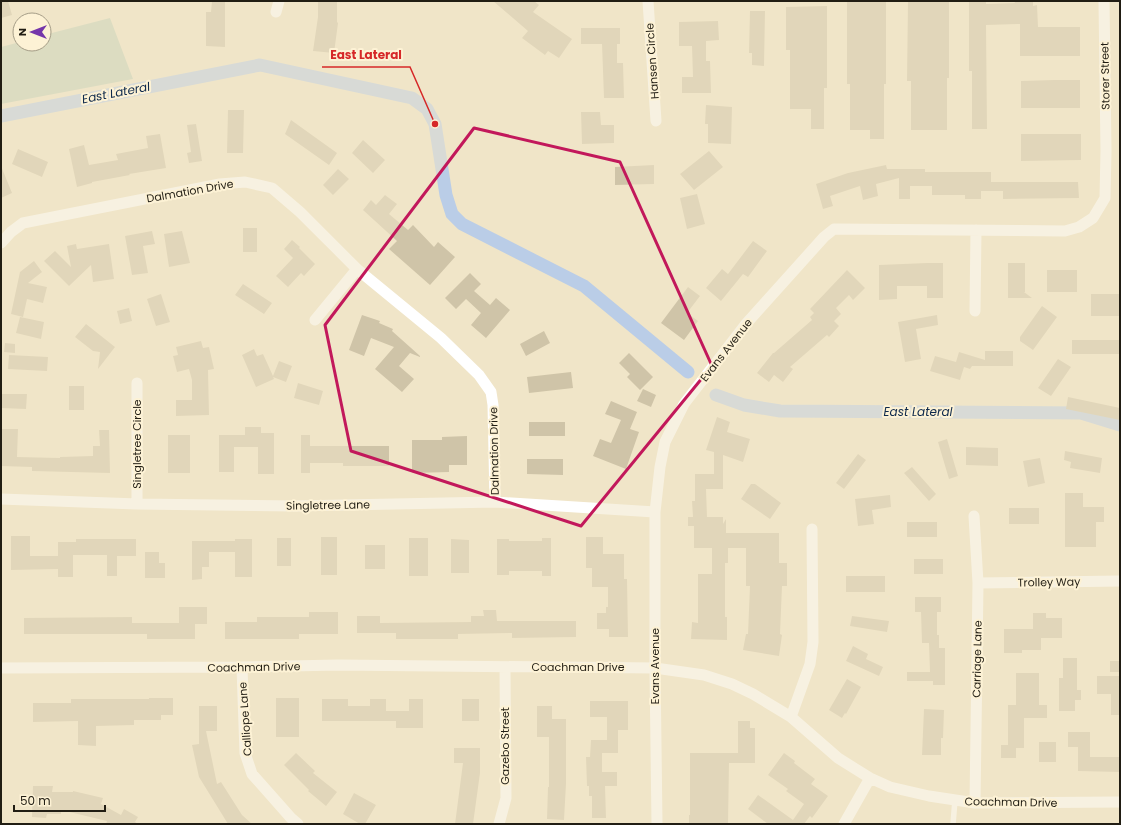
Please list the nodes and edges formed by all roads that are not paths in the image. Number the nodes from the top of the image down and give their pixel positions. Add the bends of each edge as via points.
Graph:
1 (648, 1) edge
2 (1104, 1) edge
3 (656, 121) dead end
4 (1106, 151) joint
5 (976, 230) junction
6 (1, 243) edge
7 (357, 269) junction
8 (975, 311) dead end
9 (315, 320) dead end
10 (137, 383) dead end
11 (1, 499) edge
12 (495, 502) junction
13 (137, 504) junction
14 (655, 512) junction
15 (974, 516) dead end
16 (812, 529) dead end
17 (1120, 581) edge
18 (978, 583) junction
19 (505, 667) junction
20 (1, 668) edge
21 (242, 668) junction
22 (655, 668) junction
23 (792, 717) junction
24 (870, 778) junction
25 (955, 800) junction
26 (1120, 802) edge
27 (975, 804) junction
28 (298, 824) edge
29 (499, 824) edge
30 (657, 824) edge
31 (844, 824) edge
32 (953, 824) edge

1 - 3 street, Hansen Circle
2 - 4 street, Storer Street
4 - 5 street, Evans Avenue via 1104,198 1093,218 1079,227 1065,231
5 - 8 street
5 - 14 street, Evans Avenue via 834,229 824,237 745,325 684,404 665,442
6 - 7 street, Dalmation Drive via 23,223 220,184 246,182 272,188
7 - 9 street
7 - 12 street, Dalmation Drive via 441,338 479,375 491,392
10 - 13 street, Singletree Circle
11 - 13 street, Singletree Lane
12 - 13 street, Singletree Lane via 294,506
12 - 14 street, Singletree Lane
14 - 22 street, Evans Avenue
15 - 18 street, Carriage Lane
16 - 23 street via 813,642 810,664
17 - 18 street, Trolley Way
18 - 27 street, Carriage Lane
19 - 21 street, Coachman Drive via 338,665
19 - 22 street, Coachman Drive
19 - 29 street, Gazebo Street via 506,798
20 - 21 street, Coachman Drive
21 - 28 street, Calliope Lane via 245,753 252,774
22 - 23 street, Coachman Drive via 704,675 732,684
22 - 30 street, Evans Avenue
23 - 24 street, Coachman Drive via 838,758
24 - 25 street, Coachman Drive via 890,787
24 - 31 street
25 - 27 street, Coachman Drive
25 - 32 lane
26 - 27 street, Coachman Drive

